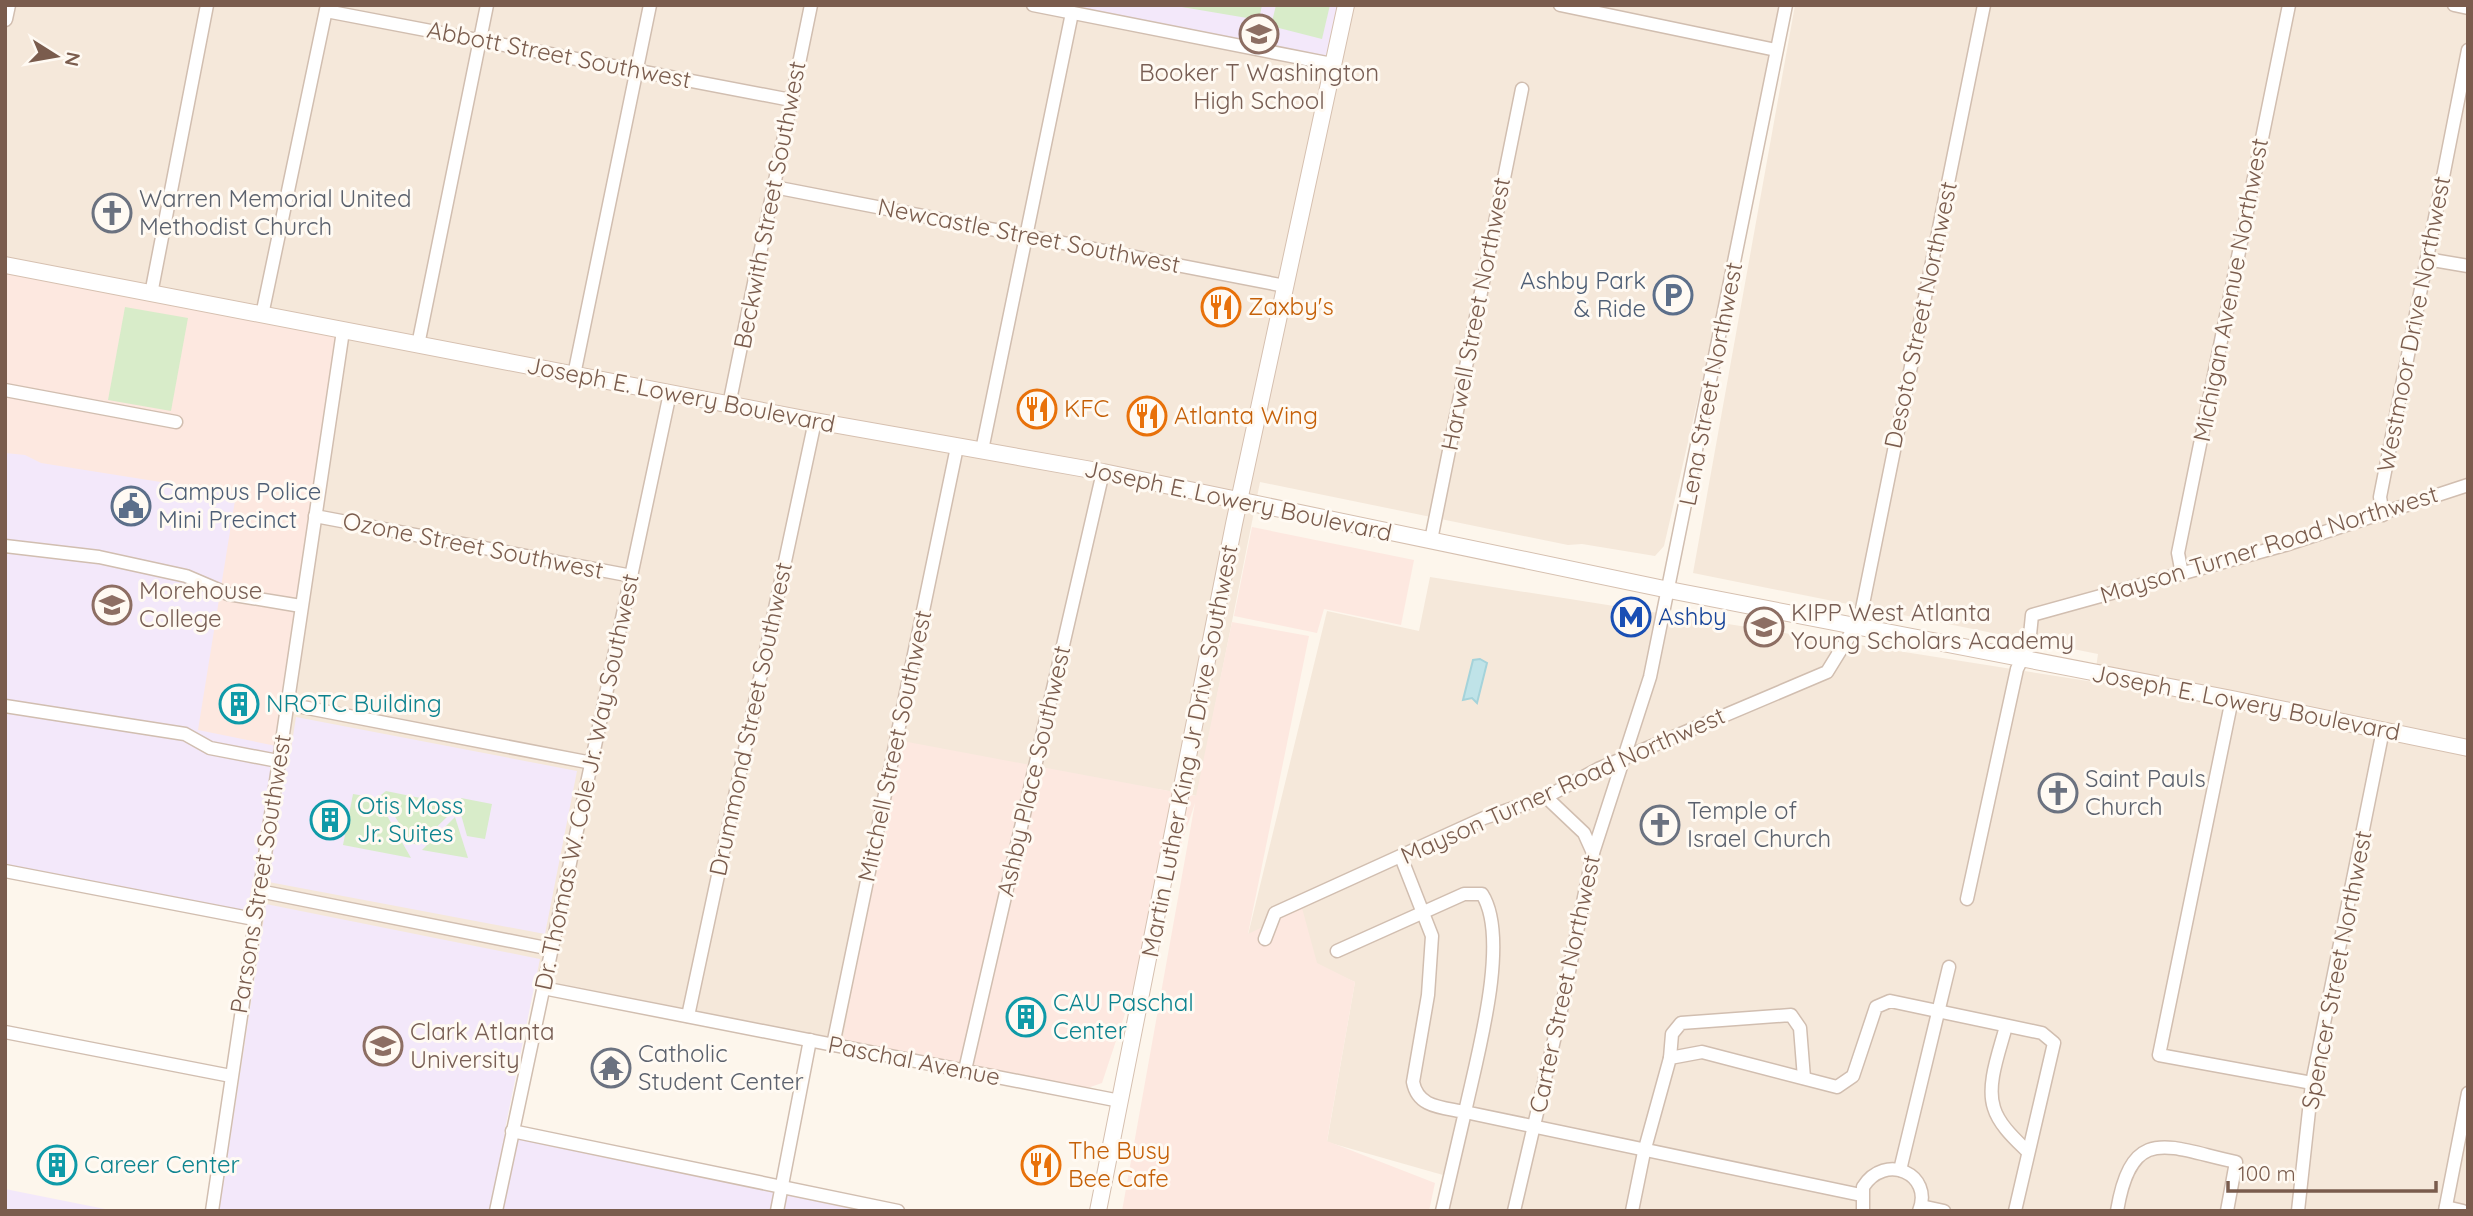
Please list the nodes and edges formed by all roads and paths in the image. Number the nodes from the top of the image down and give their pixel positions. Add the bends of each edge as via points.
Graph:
1 (8, 5) edge
2 (207, 5) edge
3 (488, 5) edge
4 (650, 5) edge
5 (811, 5) edge
6 (1033, 5) edge
7 (1346, 5) edge
8 (1560, 5) edge
9 (1786, 5) edge
10 (1984, 5) edge
11 (2289, 5) edge
12 (2454, 5) edge
13 (327, 8) edge
14 (2468, 8) edge
15 (1072, 13) junction
16 (5, 19) edge
17 (480, 40) junction
18 (1776, 50) junction
19 (2468, 50) edge
20 (1332, 64) junction
21 (637, 70) junction
22 (1522, 89) dead end
23 (791, 100) junction
24 (774, 187) junction
25 (1026, 236) junction
26 (2427, 259) junction
27 (5, 265) edge
28 (2468, 266) edge
29 (1285, 286) junction
30 (152, 294) junction
31 (262, 315) junction
32 (343, 331) junction
33 (418, 345) junction
34 (574, 375) junction
35 (5, 390) edge
36 (670, 393) junction
37 (729, 405) junction
38 (815, 421) junction
39 (176, 422) dead end
40 (957, 447) junction
41 (982, 450) junction
42 (1103, 472) junction
43 (2468, 485) edge
44 (1238, 503) junction
45 (2383, 515) junction
46 (315, 516) junction
47 (1431, 540) junction
48 (5, 546) edge
49 (2182, 574) junction
50 (632, 576) junction
51 (1670, 590) junction
52 (301, 606) junction
53 (1856, 625) junction
54 (2024, 658) junction
55 (2232, 699) junction
56 (287, 704) junction
57 (5, 706) edge
58 (2383, 730) junction
59 (2468, 748) edge
60 (1622, 759) junction
61 (278, 761) junction
62 (592, 763) junction
63 (1546, 797) junction
64 (1593, 853) junction
65 (1401, 856) junction
66 (5, 871) edge
67 (258, 891) junction
68 (1967, 899) dead end
69 (1423, 911) junction
70 (254, 919) junction
71 (1265, 939) dead end
72 (551, 949) junction
73 (1337, 951) dead end
74 (1949, 967) dead end
75 (543, 988) junction
76 (1938, 1013) junction
77 (688, 1016) junction
78 (2006, 1026) junction
79 (5, 1032) edge
80 (810, 1040) junction
81 (833, 1045) junction
82 (1670, 1058) junction
83 (965, 1070) junction
84 (231, 1076) junction
85 (1804, 1078) junction
86 (2312, 1083) junction
87 (2468, 1093) edge
88 (1120, 1101) junction
89 (1465, 1112) junction
90 (1533, 1127) junction
91 (512, 1131) junction
92 (1638, 1151) junction
93 (2028, 1152) junction
94 (1900, 1170) junction
95 (781, 1187) junction
96 (1861, 1195) junction
97 (1920, 1209) edge
98 (2446, 1209) edge
99 (212, 1211) edge
100 (496, 1211) edge
101 (777, 1211) edge
102 (898, 1211) edge
103 (1098, 1211) edge
104 (1442, 1211) edge
105 (1514, 1211) edge
106 (1632, 1211) edge
107 (1863, 1211) edge
108 (1944, 1211) edge
109 (2015, 1211) edge
110 (2117, 1211) edge
111 (2227, 1211) edge
112 (2298, 1211) edge
113 (2463, 1211) edge

1 - 16 street
2 - 30 street
3 - 17 street
4 - 21 street
5 - 23 street, Beckwith Street Southwest
6 - 15 street
7 - 20 main road, Martin Luther King Jr Drive Southwest
8 - 18 street
9 - 18 street, Lena Street Northwest
10 - 53 street, Desoto Street Northwest
11 - 49 street, Michigan Avenue Northwest via 2178,552
12 - 14 street
13 - 17 street, Abbott Street Southwest
13 - 31 street
15 - 20 street
15 - 25 street
17 - 21 street, Abbott Street Southwest
17 - 33 street
18 - 51 street, Lena Street Northwest
19 - 26 street, Westmoor Drive Northwest
20 - 29 main road, Martin Luther King Jr Drive Southwest
21 - 23 street, Abbott Street Southwest
21 - 34 street
22 - 47 street, Harwell Street Northwest
23 - 24 street, Beckwith Street Southwest
24 - 25 street, Newcastle Street Southwest
24 - 37 street, Beckwith Street Southwest
25 - 29 street, Newcastle Street Southwest
25 - 41 street
26 - 28 street
26 - 45 street, Westmoor Drive Northwest via 2380,497
27 - 30 main road, Joseph E. Lowery Boulevard
29 - 44 main road, Martin Luther King Jr Drive Southwest
30 - 31 main road, Joseph E. Lowery Boulevard
31 - 32 main road, Joseph E. Lowery Boulevard
32 - 33 main road, Joseph E. Lowery Boulevard
32 - 46 street, Parsons Street Southwest
33 - 34 main road, Joseph E. Lowery Boulevard
34 - 36 main road, Joseph E. Lowery Boulevard
35 - 39 street
36 - 37 main road, Joseph E. Lowery Boulevard
36 - 50 street, Dr. Thomas W. Cole Jr. Way Southwest
37 - 38 main road, Joseph E. Lowery Boulevard
38 - 40 main road, Joseph E. Lowery Boulevard
38 - 77 street, Drummond Street Southwest
40 - 41 main road, Joseph E. Lowery Boulevard
40 - 81 street, Mitchell Street Southwest
41 - 42 main road, Joseph E. Lowery Boulevard
42 - 44 main road, Joseph E. Lowery Boulevard
42 - 83 street, Ashby Place Southwest
43 - 45 street, Mayson Turner Road Northwest
44 - 47 main road, Joseph E. Lowery Boulevard
44 - 88 main road, Martin Luther King Jr Drive Southwest
45 - 49 street, Mayson Turner Road Northwest
46 - 50 street, Ozone Street Southwest
46 - 52 street, Parsons Street Southwest
47 - 51 main road, Joseph E. Lowery Boulevard
48 - 52 street via 99,557 186,576 228,594
49 - 54 street, Mayson Turner Road Northwest via 2032,615
50 - 62 street, Dr. Thomas W. Cole Jr. Way Southwest
51 - 53 main road, Joseph E. Lowery Boulevard
51 - 60 street, Lena Street Northwest via 1650,677
52 - 56 street, Parsons Street Southwest
53 - 54 main road, Joseph E. Lowery Boulevard
53 - 60 street, Mayson Turner Road Northwest via 1826,672
54 - 55 main road, Joseph E. Lowery Boulevard
54 - 68 street via 2017,668
55 - 58 main road, Joseph E. Lowery Boulevard
55 - 86 street via 2159,1055
56 - 61 street, Parsons Street Southwest
56 - 62 street
57 - 61 street via 186,734 210,748
58 - 59 main road, Joseph E. Lowery Boulevard
58 - 86 street, Spencer Street Northwest
60 - 63 street, Mayson Turner Road Northwest
60 - 64 street, Carter Street Northwest
61 - 67 street, Parsons Street Southwest
62 - 72 street, Dr. Thomas W. Cole Jr. Way Southwest
63 - 64 street via 1584,833
63 - 65 street, Mayson Turner Road Northwest via 1484,818
64 - 90 street, Carter Street Northwest
65 - 69 street
65 - 71 street, Mayson Turner Road Northwest via 1275,913
66 - 70 street
67 - 70 street, Parsons Street Southwest
67 - 72 street
69 - 73 street
69 - 89 street via 1432,936 1415,1094 1426,1104
69 - 89 street via 1464,894 1482,894 1490,906 1495,934 1485,1018
70 - 84 street, Parsons Street Southwest
72 - 75 street, Dr. Thomas W. Cole Jr. Way Southwest
74 - 76 street
75 - 77 street, Paschal Avenue
75 - 91 street, Dr. Thomas W. Cole Jr. Way Southwest
76 - 78 street
76 - 85 street via 1890,1002 1876,1007 1853,1076 1837,1087
76 - 94 street
77 - 80 street, Paschal Avenue
78 - 93 street via 1992,1089 1993,1108
78 - 93 street via 2042,1033 2054,1042
79 - 84 street
80 - 81 street, Paschal Avenue
80 - 95 street
81 - 83 street, Paschal Avenue
82 - 85 street via 1702,1052
82 - 85 street via 1672,1034 1681,1023 1791,1016 1800,1028
82 - 92 street
83 - 88 street, Paschal Avenue
84 - 99 street, Parsons Street Southwest
86 - 112 street, Spencer Street Northwest
87 - 98 street
88 - 103 main road, Martin Luther King Jr Drive Southwest
89 - 90 street
89 - 104 street
90 - 92 street
90 - 105 street, Carter Street Northwest
91 - 95 street
91 - 100 street, Dr. Thomas W. Cole Jr. Way Southwest
92 - 96 street
92 - 106 street
93 - 109 street
94 - 96 street via 1877,1172
94 - 97 street via 1919,1184
95 - 101 street
95 - 102 street
96 - 107 street
97 - 108 street
98 - 113 street
110 - 111 street via 2128,1169 2139,1153 2155,1146 2236,1162

